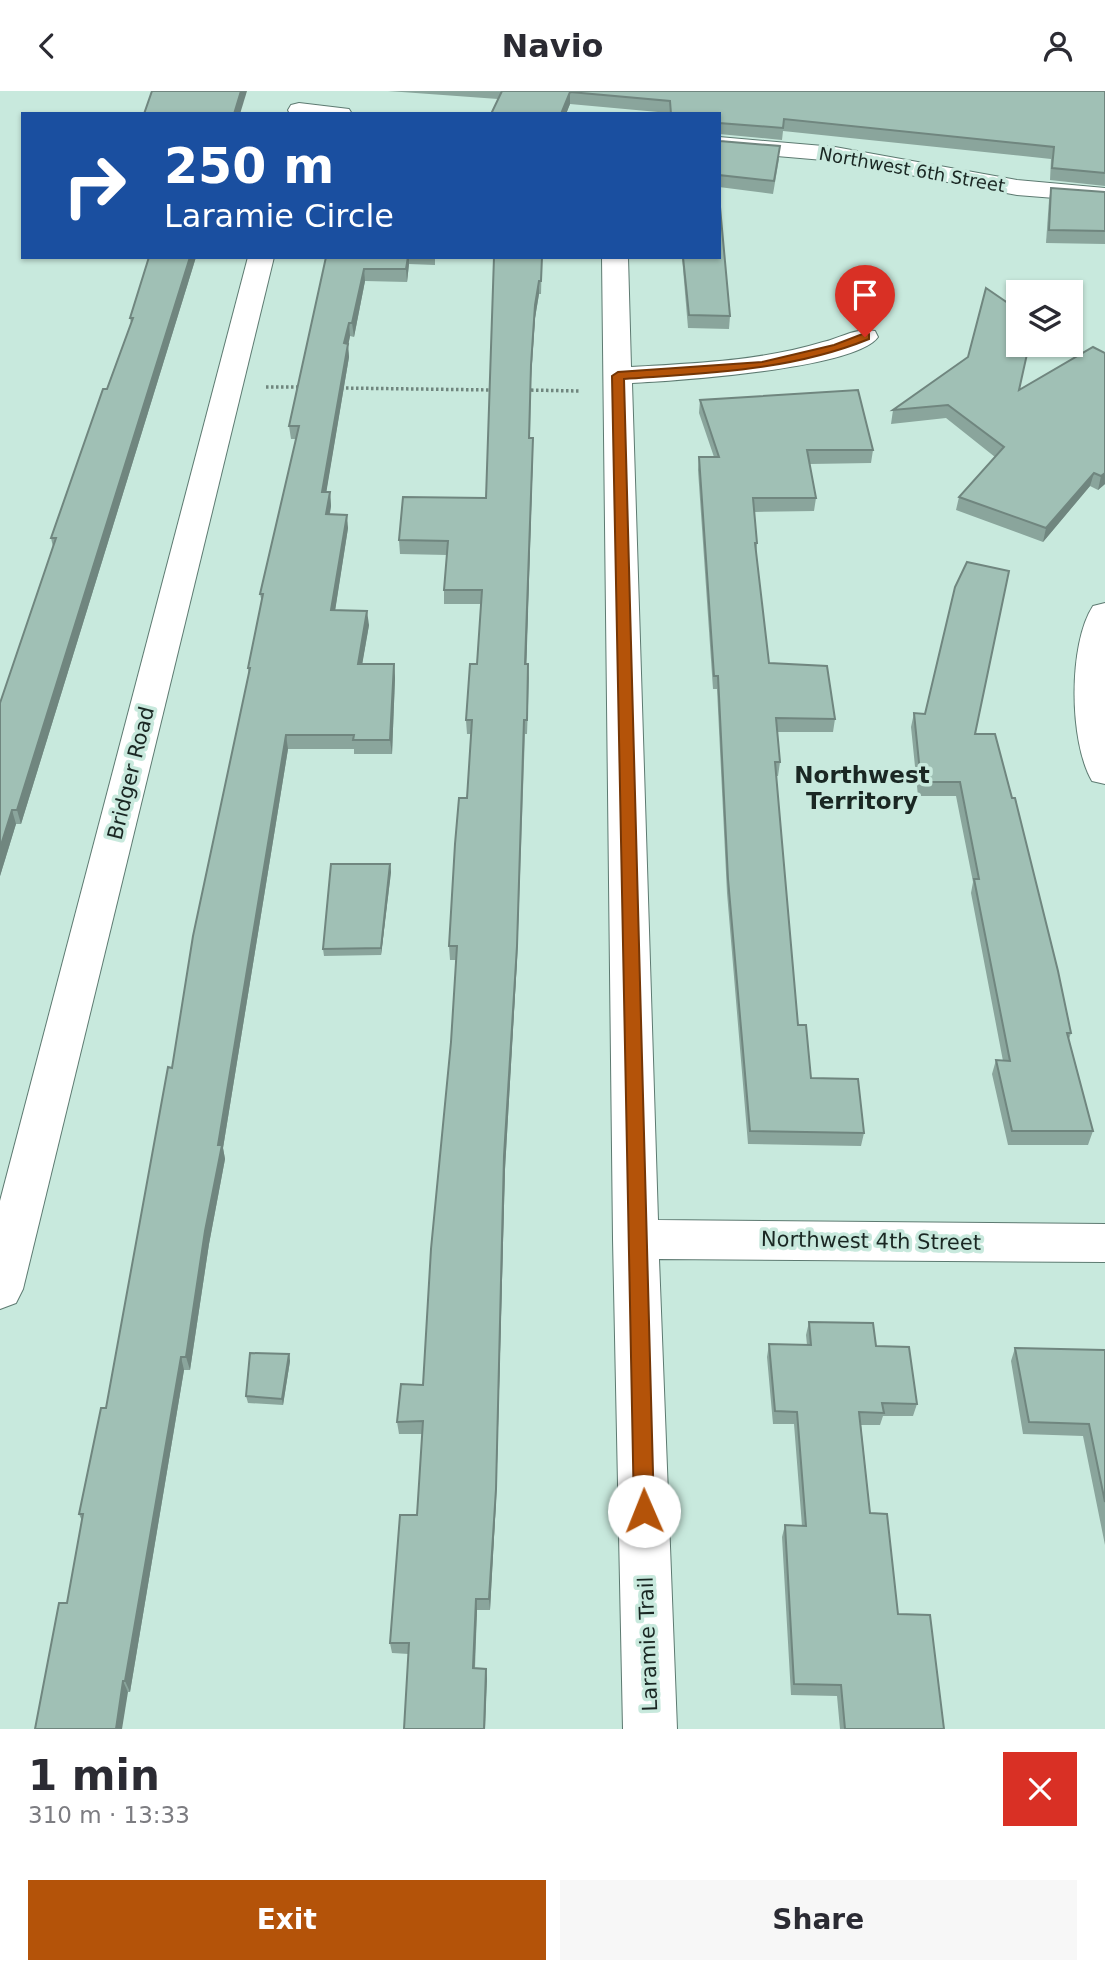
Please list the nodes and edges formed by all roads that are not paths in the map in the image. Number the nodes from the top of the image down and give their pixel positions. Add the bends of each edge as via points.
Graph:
1 (300, 105) edge
2 (332, 112) edge
3 (721, 144) edge
4 (1105, 195) edge
5 (260, 259) edge
6 (615, 259) edge
7 (865, 337) dead end
8 (618, 376) junction
9 (1105, 613) edge
10 (1105, 772) edge
11 (636, 1239) junction
12 (1105, 1243) edge
13 (0, 1289) edge
14 (650, 1729) edge

1 - 2 street
3 - 4 street, Northwest 6th Street via 837,154 1048,194
5 - 13 street, Bridger Road
6 - 8 street, Laramie Trail
7 - 8 street via 838,348 762,365
8 - 11 street, Laramie Trail
9 - 10 street via 1094,646 1090,690 1095,738
11 - 12 street, Northwest 4th Street
11 - 14 street, Laramie Trail

